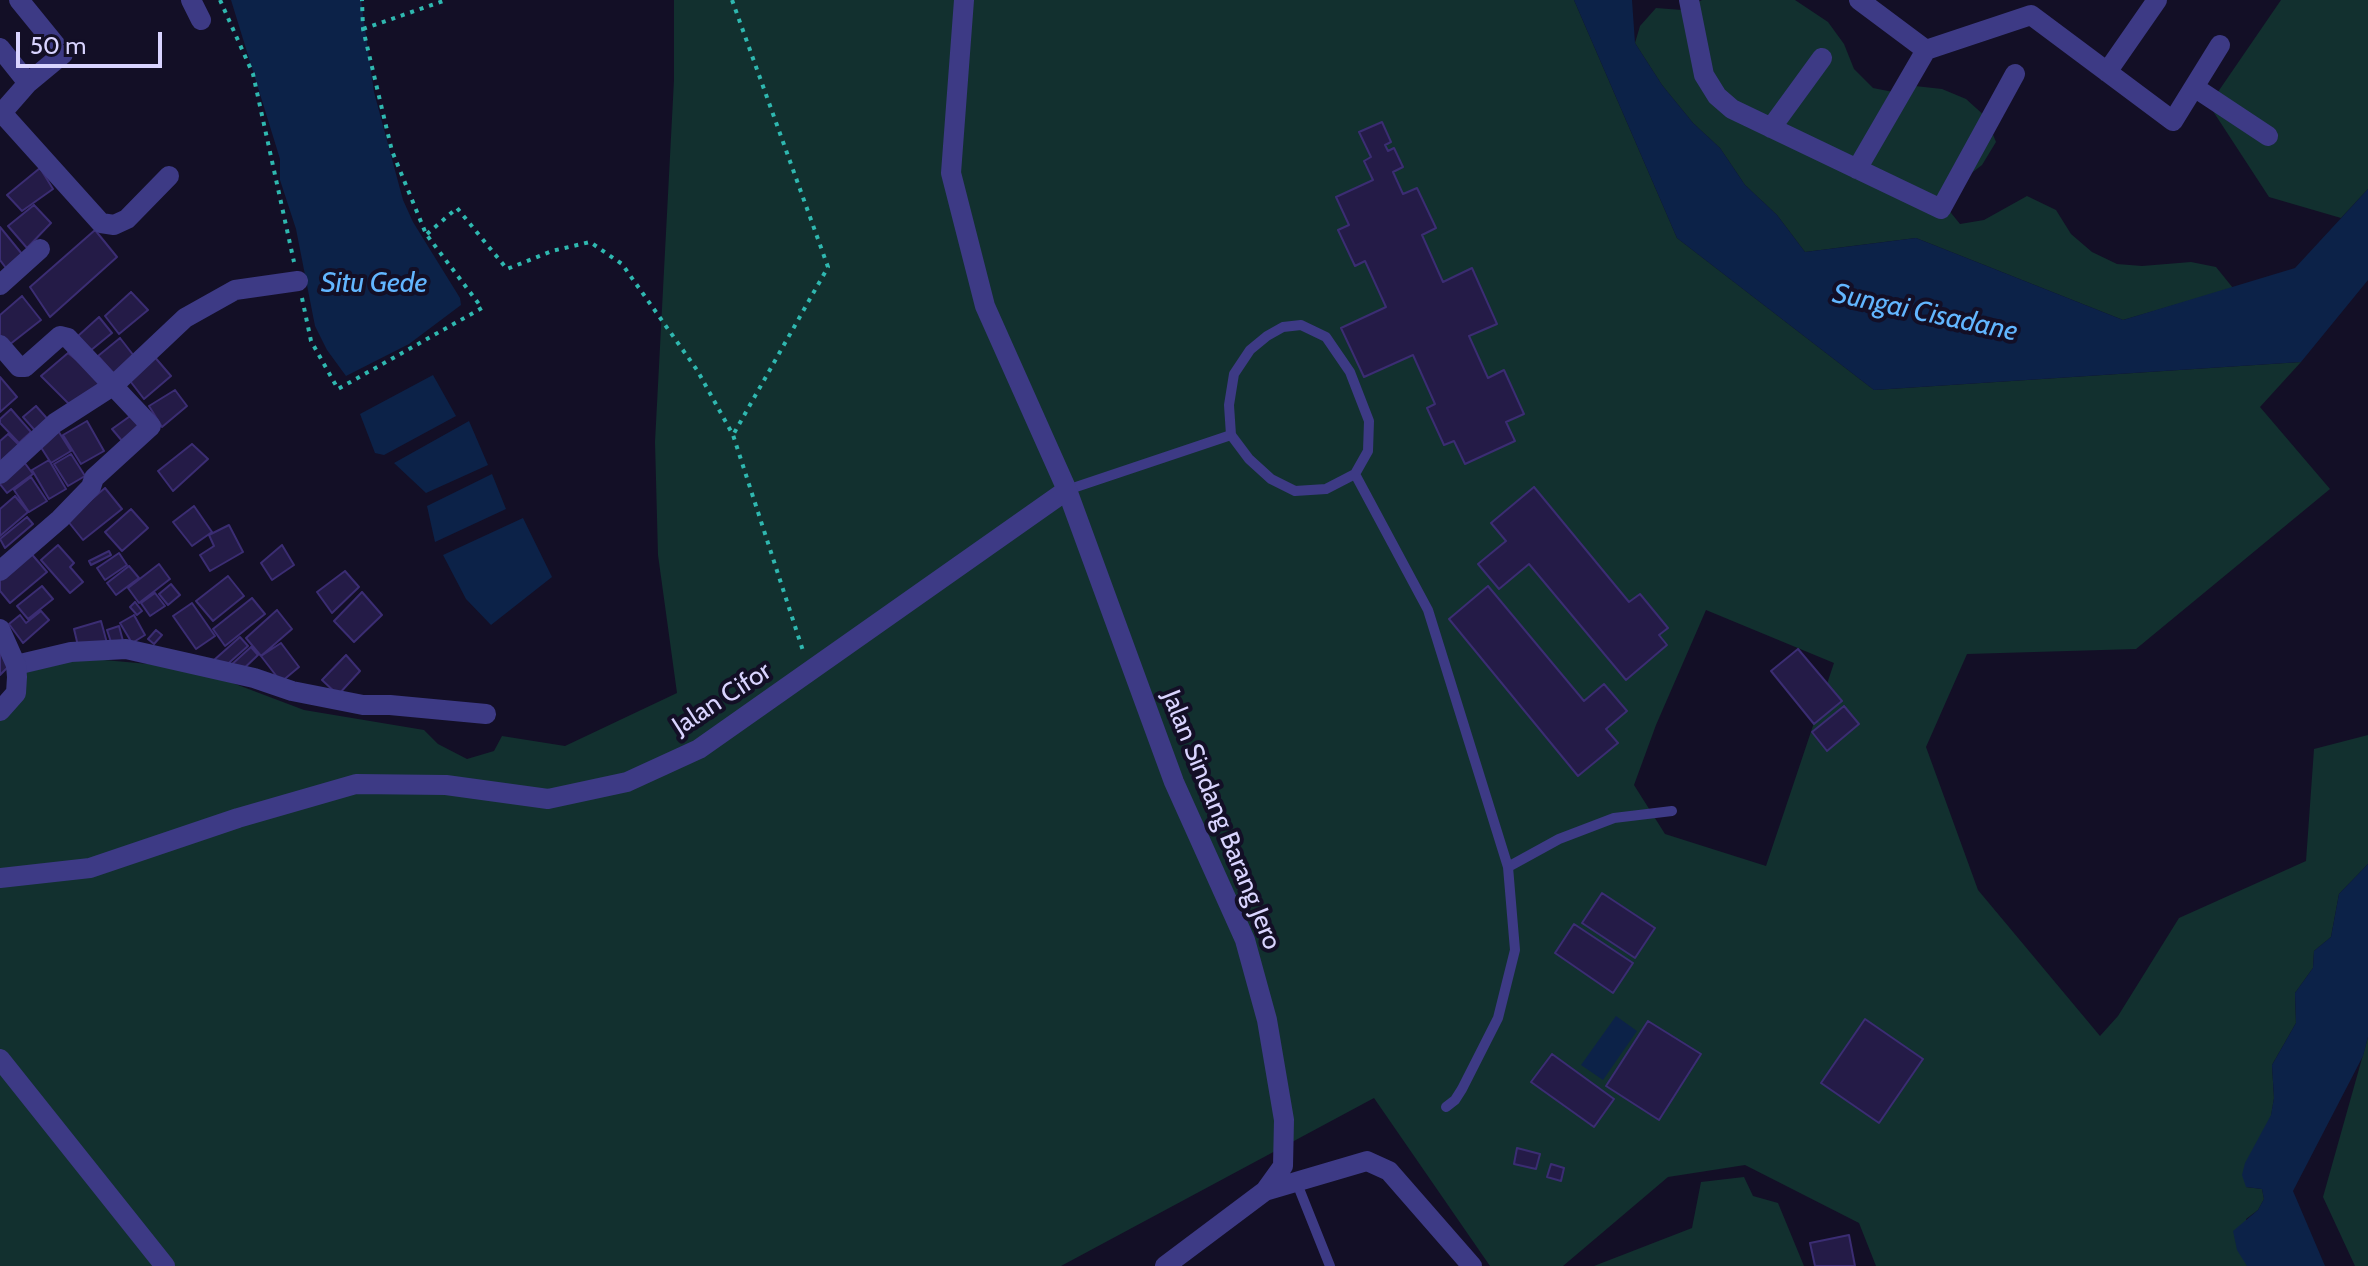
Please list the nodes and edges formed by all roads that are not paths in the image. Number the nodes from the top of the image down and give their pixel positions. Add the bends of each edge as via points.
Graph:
1 (19, 0) edge
2 (191, 0) edge
3 (964, 0) edge
4 (1689, 0) edge
5 (1859, 0) edge
6 (2157, 0) edge
7 (201, 20) dead end
8 (2220, 45) dead end
9 (0, 48) edge
10 (1926, 50) junction
11 (1822, 58) dead end
12 (2107, 72) junction
13 (2015, 74) dead end
14 (28, 83) junction
15 (2194, 87) junction
16 (1, 114) edge
17 (1771, 128) junction
18 (2268, 136) dead end
19 (1857, 169) junction
20 (169, 176) dead end
21 (40, 249) dead end
22 (298, 281) road end
23 (0, 285) edge
24 (0, 345) edge
25 (114, 385) junction
26 (1231, 435) junction
27 (0, 474) edge
28 (1355, 474) junction
29 (1067, 490) junction
30 (0, 571) edge
31 (0, 629) edge
32 (16, 665) junction
33 (0, 711) edge
34 (486, 714) dead end
35 (1672, 811) dead end
36 (1508, 867) junction
37 (0, 878) edge
38 (0, 1059) edge
39 (1446, 1107) dead end
40 (1279, 1184) junction
41 (165, 1266) edge
42 (1165, 1266) edge
43 (1330, 1266) edge
44 (1472, 1266) edge

1 - 14 street via 63,54
2 - 7 street
3 - 29 street, Jalan Sindang Barang Jero via 951,173 985,306
4 - 17 street via 1710,86 1738,113
5 - 10 street
6 - 12 street
8 - 15 street
9 - 14 street
10 - 12 street via 2031,15
10 - 19 street
11 - 17 street
12 - 15 street via 2173,121
13 - 19 street via 1941,209
14 - 16 street
15 - 18 street
16 - 20 street via 101,223 127,219
17 - 19 street
21 - 23 street
22 - 25 street via 235,290 185,318
24 - 25 street via 25,367 60,336 68,338
25 - 27 street via 55,423
25 - 30 street via 151,426 94,478 60,519
26 - 28 lane via 1271,479 1295,491 1326,489
26 - 28 lane via 1234,374 1267,336 1301,325 1326,337 1350,372 1369,421 1368,451
26 - 29 lane, Jalan Cifor
28 - 36 lane via 1428,610
29 - 37 street, Jalan Cifor via 699,749 627,782 548,799 446,785 356,784 90,868
29 - 40 street, Jalan Sindang Barang Jero via 1174,782 1245,940 1267,1020 1284,1120
31 - 32 street
32 - 33 street via 16,693
32 - 34 street via 71,652 126,649 363,705
35 - 36 lane via 1614,818 1559,839
36 - 39 lane via 1515,950 1498,1018 1462,1089
38 - 41 street
40 - 42 street
40 - 43 lane
40 - 44 street via 1367,1161 1378,1164

